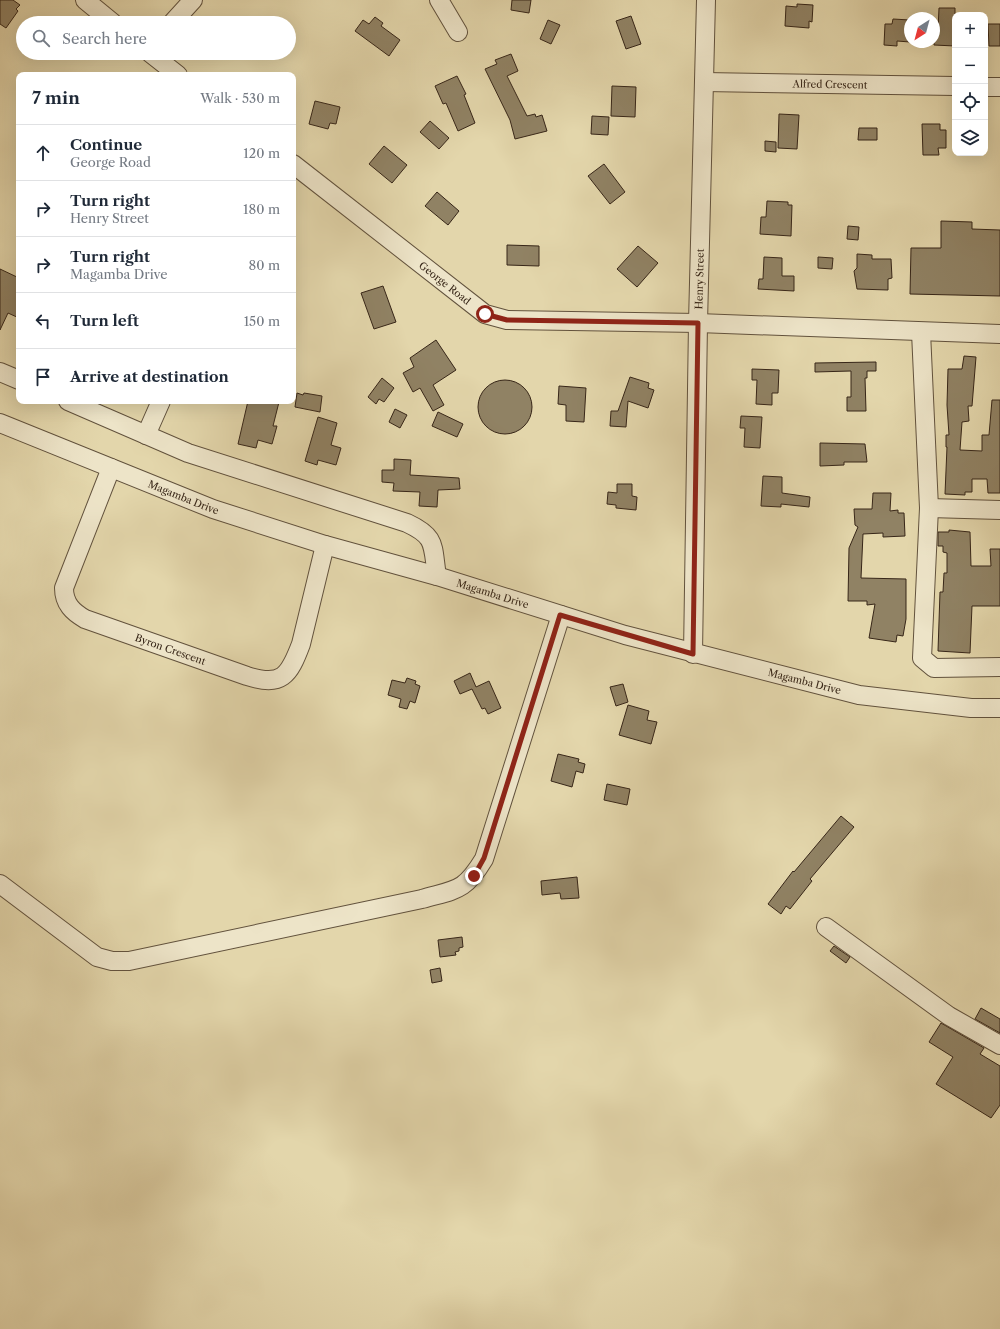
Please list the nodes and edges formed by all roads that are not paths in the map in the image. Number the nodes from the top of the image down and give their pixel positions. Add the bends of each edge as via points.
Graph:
1 (85, 0) edge
2 (193, 0) edge
3 (439, 0) edge
4 (706, 0) edge
5 (104, 16) edge
6 (178, 16) edge
7 (458, 32) dead end
8 (159, 60) edge
9 (174, 72) edge
10 (704, 82) junction
11 (952, 86) edge
12 (988, 87) edge
13 (1000, 87) edge
14 (296, 166) edge
15 (698, 323) junction
16 (921, 332) junction
17 (1000, 334) edge
18 (75, 404) edge
19 (160, 404) edge
20 (0, 423) edge
21 (146, 435) junction
22 (111, 468) junction
23 (929, 508) junction
24 (1000, 510) edge
25 (325, 545) junction
26 (437, 576) junction
27 (560, 615) junction
28 (693, 654) junction
29 (1000, 667) edge
30 (1000, 708) edge
31 (0, 884) edge
32 (826, 928) dead end
33 (1000, 1045) edge

1 - 5 street
2 - 6 street
3 - 7 street
4 - 10 street, Henry Street
8 - 9 street
10 - 11 street, Alfred Crescent
10 - 15 street, Henry Street
12 - 13 street
14 - 15 street, George Road via 485,314 507,320
15 - 16 street, George Road
15 - 28 street, Henry Street
16 - 17 street, George Road
16 - 23 street
18 - 21 street
19 - 21 street
20 - 22 street, Magamba Drive
21 - 26 street via 218,463 418,528 429,536
22 - 25 street, Magamba Drive via 213,509
22 - 25 street, Byron Crescent via 64,588 64,597 68,605 85,618 247,676 262,681 273,681 281,678 295,660
23 - 24 street
23 - 29 street via 922,658 934,668
25 - 26 street, Magamba Drive
26 - 27 street, Magamba Drive
27 - 28 street, Magamba Drive
27 - 31 street via 484,858 474,876 462,888 422,899 168,953 129,961 112,961 97,957
28 - 30 street, Magamba Drive via 859,695 971,708
32 - 33 street via 948,1016

